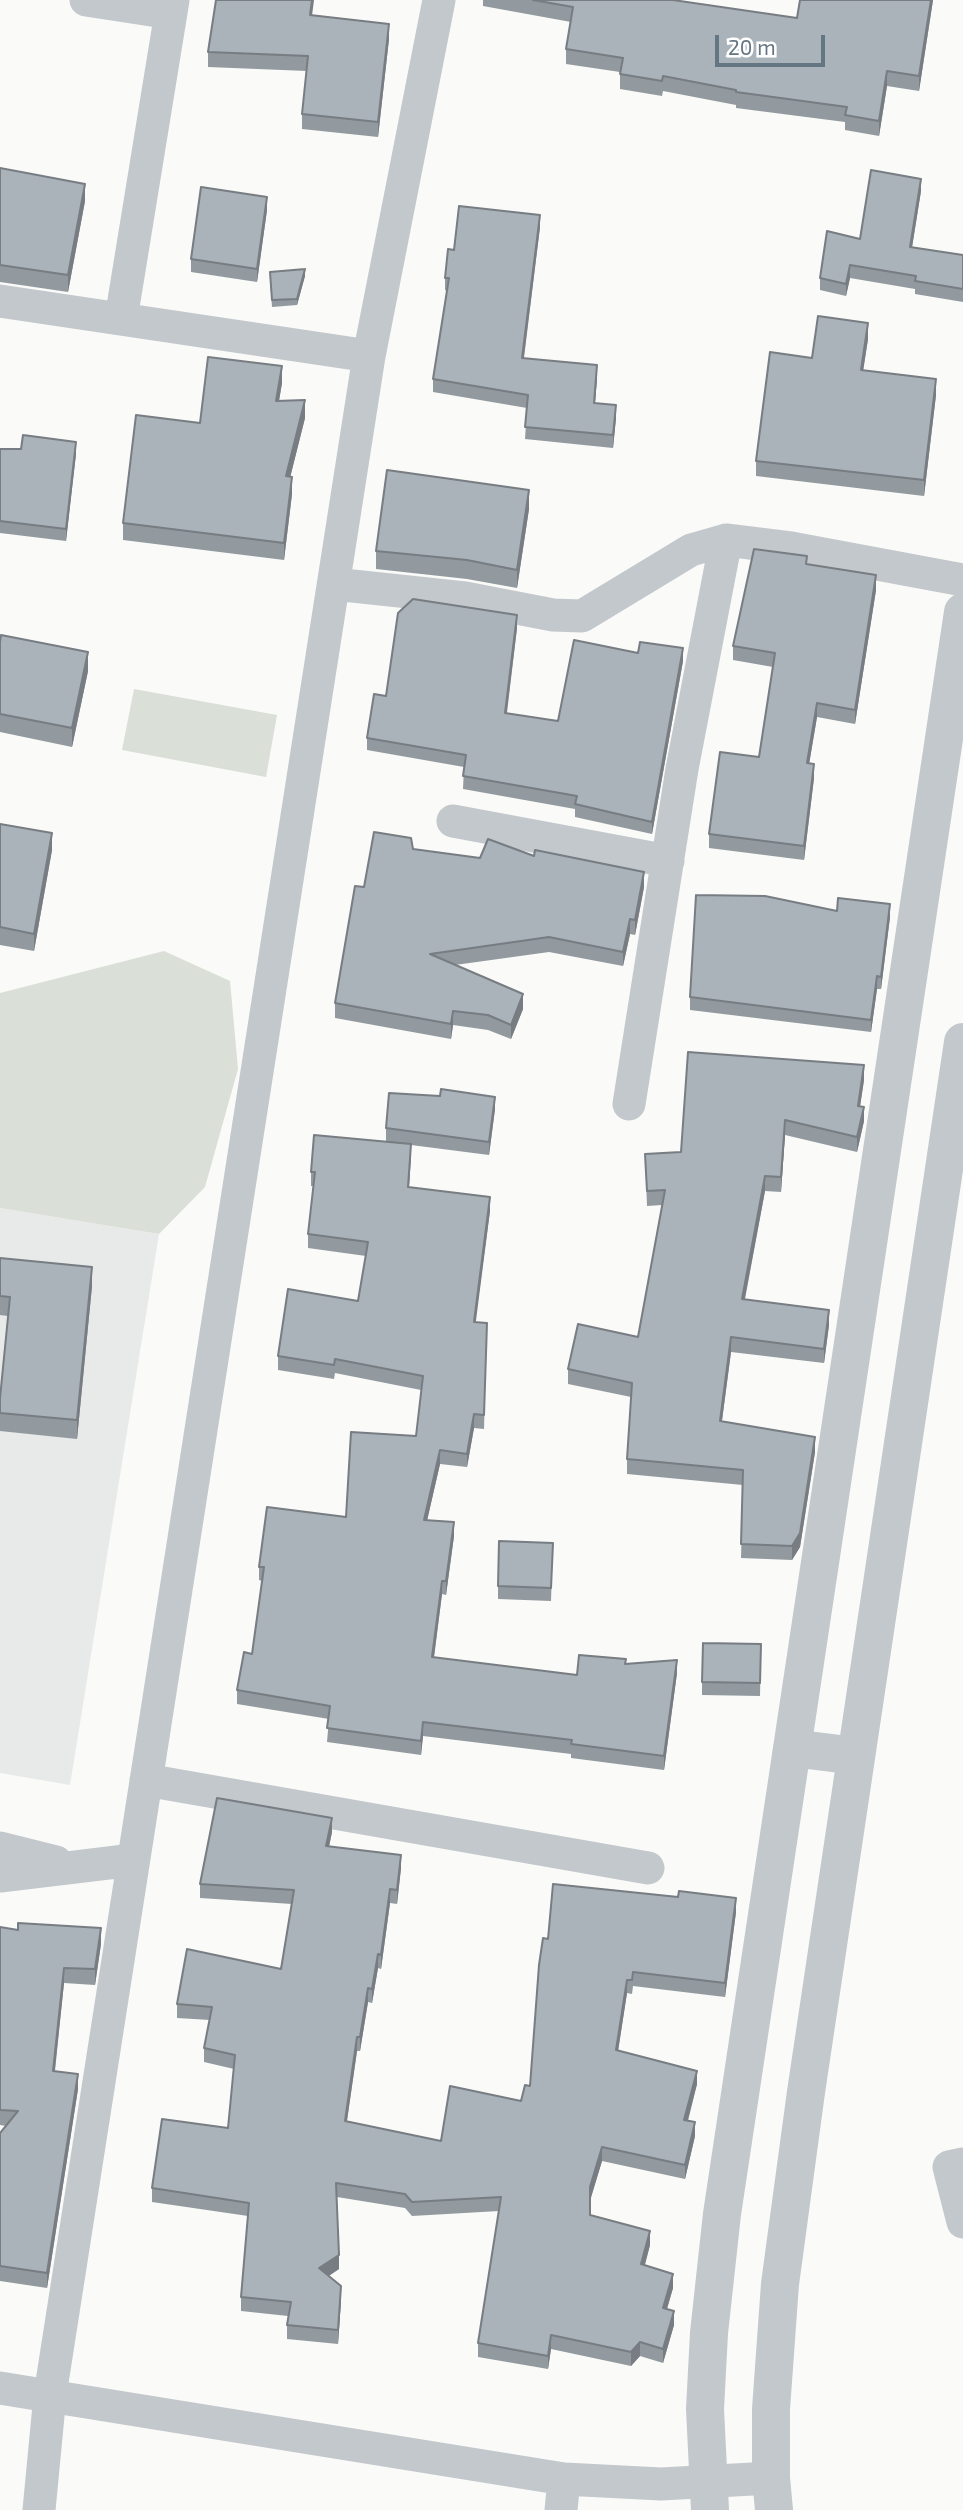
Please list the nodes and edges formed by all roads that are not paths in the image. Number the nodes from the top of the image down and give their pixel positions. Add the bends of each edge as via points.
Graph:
1 (86, 0) edge
2 (439, 0) edge
3 (172, 6) edge
4 (0, 301) edge
5 (121, 319) junction
6 (369, 356) junction
7 (726, 540) junction
8 (963, 580) edge
9 (334, 584) junction
10 (963, 612) edge
11 (453, 821) dead end
12 (668, 861) junction
13 (963, 1042) edge
14 (629, 1104) dead end
15 (792, 1748) junction
16 (856, 1756) junction
17 (146, 1780) junction
18 (0, 1848) edge
19 (133, 1860) junction
20 (78, 1867) junction
21 (648, 1868) dead end
22 (0, 1876) edge
23 (963, 2164) edge
24 (963, 2222) edge
25 (0, 2388) edge
26 (50, 2395) junction
27 (772, 2494) edge
28 (562, 2495) edge
29 (709, 2496) edge
30 (39, 2510) edge

1 - 3 street
2 - 6 street
3 - 5 street
4 - 5 street
5 - 6 street
6 - 9 street
7 - 8 street
7 - 9 street via 691,550 582,616
7 - 12 street
9 - 17 street
10 - 15 street
11 - 12 street
12 - 14 street
13 - 16 street
15 - 16 street
15 - 29 street via 722,2214 705,2409
16 - 27 street via 780,2284 773,2351
17 - 19 street
17 - 21 street
18 - 20 street
19 - 20 street
19 - 26 street
20 - 22 street
23 - 24 street via 949,2167
25 - 26 street
26 - 28 street
26 - 30 street
27 - 29 street
28 - 29 street via 611,2483

